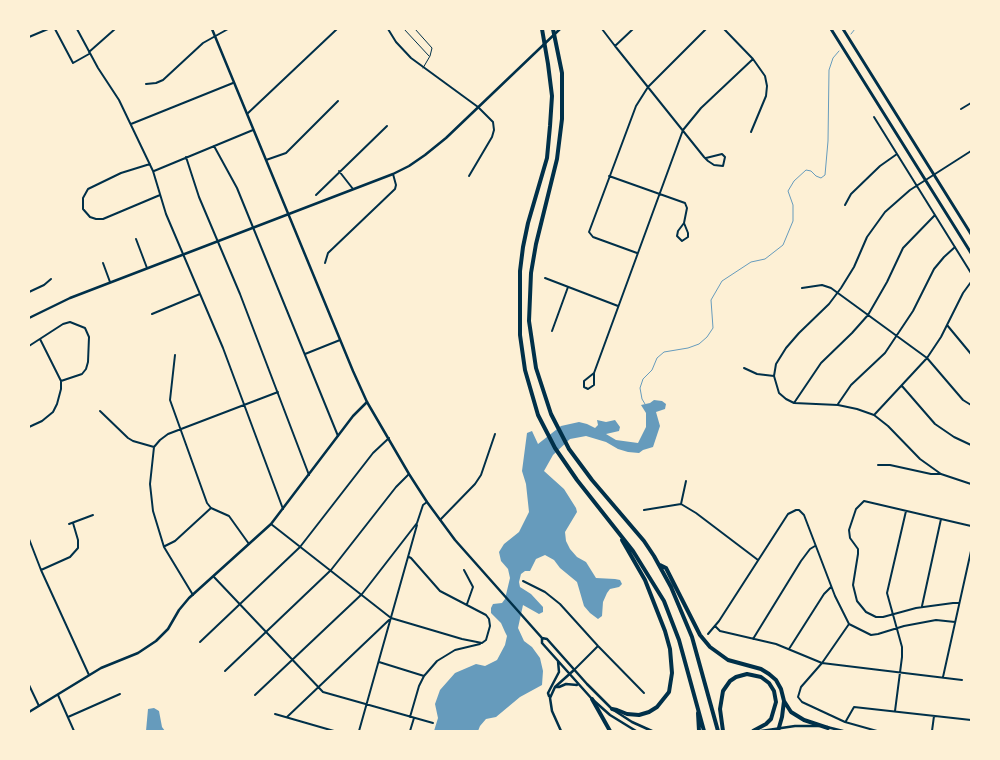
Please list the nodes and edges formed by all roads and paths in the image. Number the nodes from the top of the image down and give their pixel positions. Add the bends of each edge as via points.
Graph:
1 (48, 29) edge
2 (55, 29) edge
3 (77, 29) edge
4 (115, 29) edge
5 (212, 29) edge
6 (228, 29) edge
7 (337, 29) edge
8 (388, 29) edge
9 (404, 29) edge
10 (415, 29) edge
11 (542, 29) edge
12 (553, 29) edge
13 (560, 29) edge
14 (602, 29) edge
15 (633, 29) edge
16 (706, 29) edge
17 (724, 29) edge
18 (830, 29) edge
19 (843, 29) edge
20 (214, 36) junction
21 (29, 37) edge
22 (615, 46) junction
23 (90, 53) junction
24 (430, 56) junction
25 (752, 59) junction
26 (423, 68) junction
27 (233, 83) junction
28 (146, 84) dead end
29 (648, 86) junction
30 (338, 101) dead end
31 (971, 103) edge
32 (478, 107) junction
33 (961, 109) dead end
34 (247, 114) junction
35 (874, 117) dead end
36 (131, 124) junction
37 (387, 126) dead end
38 (253, 130) junction
39 (683, 130) junction
40 (751, 132) dead end
41 (214, 146) junction
42 (971, 151) edge
43 (897, 154) junction
44 (186, 157) junction
45 (706, 158) junction
46 (265, 161) junction
47 (150, 164) junction
48 (153, 171) junction
49 (339, 171) junction
50 (393, 174) junction
51 (934, 174) junction
52 (469, 176) dead end
53 (609, 176) junction
54 (925, 180) junction
55 (917, 185) junction
56 (353, 190) junction
57 (659, 194) junction
58 (160, 195) junction
59 (316, 195) dead end
60 (845, 205) dead end
61 (287, 214) junction
62 (935, 215) junction
63 (684, 224) junction
64 (252, 227) junction
65 (971, 234) edge
66 (136, 239) dead end
67 (218, 241) junction
68 (955, 247) junction
69 (637, 253) junction
70 (971, 253) edge
71 (184, 254) junction
72 (103, 263) dead end
73 (325, 263) dead end
74 (147, 268) junction
75 (971, 273) edge
76 (545, 278) dead end
77 (52, 279) dead end
78 (110, 282) junction
79 (971, 282) edge
80 (568, 287) junction
81 (802, 288) dead end
82 (29, 292) edge
83 (838, 293) junction
84 (200, 294) junction
85 (618, 306) junction
86 (152, 314) dead end
87 (868, 315) junction
88 (29, 318) edge
89 (947, 326) junction
90 (552, 331) dead end
91 (897, 336) junction
92 (40, 340) junction
93 (340, 340) junction
94 (29, 346) edge
95 (304, 354) junction
96 (971, 354) edge
97 (175, 355) dead end
98 (928, 358) junction
99 (744, 368) dead end
100 (594, 373) junction
101 (774, 376) junction
102 (61, 381) junction
103 (902, 386) junction
104 (278, 392) junction
105 (367, 402) junction
106 (794, 403) junction
107 (838, 405) junction
108 (971, 405) edge
109 (244, 406) junction
110 (100, 411) dead end
111 (874, 415) junction
112 (29, 427) edge
113 (180, 430) junction
114 (495, 434) dead end
115 (338, 436) junction
116 (388, 438) junction
117 (971, 445) edge
118 (154, 447) junction
119 (878, 465) dead end
120 (410, 474) junction
121 (941, 474) junction
122 (309, 476) junction
123 (686, 481) dead end
124 (971, 484) edge
125 (427, 502) junction
126 (681, 504) junction
127 (211, 508) junction
128 (283, 510) junction
129 (644, 510) dead end
130 (906, 510) junction
131 (93, 515) dead end
132 (941, 518) junction
133 (440, 520) junction
134 (73, 523) junction
135 (417, 523) junction
136 (69, 524) dead end
137 (270, 524) junction
138 (971, 526) edge
139 (616, 529) junction
140 (29, 539) edge
141 (249, 544) junction
142 (164, 546) junction
143 (815, 546) junction
144 (300, 547) junction
145 (971, 551) edge
146 (408, 557) junction
147 (758, 560) junction
148 (660, 565) junction
149 (41, 570) junction
150 (331, 570) junction
151 (464, 570) dead end
152 (214, 577) junction
153 (522, 580) dead end
154 (831, 587) junction
155 (362, 594) junction
156 (193, 595) junction
157 (240, 604) junction
158 (467, 604) junction
159 (959, 604) junction
160 (921, 608) junction
161 (892, 615) junction
162 (391, 618) junction
163 (955, 622) junction
164 (849, 624) junction
165 (715, 626) junction
166 (897, 628) junction
167 (267, 632) junction
168 (708, 634) dead end
169 (542, 638) junction
170 (753, 639) junction
171 (200, 642) dead end
172 (482, 643) junction
173 (598, 646) junction
174 (789, 648) junction
175 (292, 660) junction
176 (558, 661) junction
177 (379, 662) junction
178 (822, 663) junction
179 (574, 670) junction
180 (225, 671) dead end
181 (900, 672) junction
182 (569, 673) junction
183 (89, 675) junction
184 (424, 676) junction
185 (943, 677) junction
186 (962, 680) dead end
187 (29, 685) edge
188 (579, 686) junction
189 (555, 687) junction
190 (318, 688) junction
191 (644, 693) dead end
192 (58, 694) junction
193 (120, 694) dead end
194 (255, 695) dead end
195 (550, 698) junction
196 (592, 699) junction
197 (784, 701) junction
198 (366, 704) junction
199 (39, 706) junction
200 (698, 708) junction
201 (612, 709) junction
202 (895, 711) junction
203 (29, 712) edge
204 (275, 714) dead end
205 (934, 716) junction
206 (68, 717) junction
207 (410, 717) junction
208 (287, 718) junction
209 (414, 718) junction
210 (971, 720) edge
211 (845, 722) junction
212 (433, 723) dead end
213 (828, 728) junction
214 (324, 730) edge
215 (778, 730) edge
216 (74, 731) edge
217 (334, 731) edge
218 (359, 731) edge
219 (410, 731) edge
220 (561, 731) edge
221 (610, 731) edge
222 (636, 731) edge
223 (651, 731) edge
224 (699, 731) edge
225 (704, 731) edge
226 (718, 731) edge
227 (723, 731) edge
228 (753, 731) edge
229 (761, 731) edge
230 (843, 731) edge
231 (877, 731) edge
232 (932, 731) edge

1 - 21 street
2 - 23 street via 73,63
3 - 23 street
4 - 23 street
5 - 20 main road
6 - 20 street
7 - 34 street
8 - 26 street via 410,58
9 - 24 lane
10 - 24 lane via 431,45
11 - 139 highway via 552,96 547,158 520,270 520,335 525,370 544,429 559,456
12 - 148 highway via 562,84 562,132 534,253 528,300 535,362 542,391 569,449
13 - 32 main road
14 - 22 street
15 - 22 street
16 - 29 street
17 - 25 street
18 - 54 main road
19 - 51 main road
20 - 27 main road
20 - 28 street via 163,80
22 - 29 street
23 - 36 street
24 - 26 lane
25 - 39 street
25 - 40 street via 765,76 767,86
26 - 32 street
27 - 34 main road
27 - 36 street
29 - 39 street
29 - 53 street via 636,106
30 - 46 street via 286,153
31 - 33 street
32 - 50 main road via 425,155
32 - 52 street via 491,119 494,130
34 - 38 main road
35 - 43 street
36 - 47 street
37 - 49 street
38 - 41 street
38 - 46 main road
39 - 45 street
39 - 57 street
41 - 44 street
41 - 64 street via 237,188
42 - 51 street
43 - 55 street
43 - 60 street via 851,194
44 - 48 street
44 - 67 street
45 - 45 street via 722,154 726,157 723,166 714,165
46 - 61 main road
47 - 48 street
47 - 58 street via 120,172 88,189 83,198 83,209 90,217 103,219
48 - 58 street
49 - 56 street
49 - 59 street
50 - 56 main road
50 - 73 street via 395,189 328,253
51 - 54 street
51 - 65 main road
53 - 57 street
53 - 69 street via 589,232
54 - 55 street
54 - 70 main road
55 - 62 street
55 - 83 street via 896,201 877,222
56 - 61 main road
57 - 63 street via 686,204
57 - 69 street
58 - 71 street
61 - 64 main road
61 - 93 main road
62 - 68 street
62 - 87 street via 902,248
63 - 63 street via 677,236 682,241 688,237
64 - 67 main road
64 - 95 street
66 - 74 street
67 - 71 main road
67 - 104 street
68 - 75 street
68 - 91 street via 934,269
69 - 85 street
71 - 74 main road
71 - 84 street
72 - 78 street
74 - 78 main road
76 - 80 street
77 - 82 street
78 - 88 main road
79 - 89 street
80 - 85 street
80 - 90 street
81 - 83 street via 826,285
83 - 87 street
83 - 101 street via 790,343 777,361
84 - 86 street
84 - 109 street
85 - 100 street
87 - 91 street
87 - 106 street via 821,363
89 - 96 street
89 - 98 street
91 - 98 street
91 - 107 street via 885,353 851,385
92 - 94 street
92 - 102 street
92 - 102 street via 70,322 87,331 86,369 82,374
93 - 95 street
93 - 105 main road
95 - 115 street
97 - 113 street via 170,400
98 - 103 street
98 - 108 street via 962,400
99 - 101 street
100 - 100 street via 584,381 584,387 588,389 594,385
101 - 106 street via 779,393
102 - 112 street via 60,395 53,412
103 - 111 street
103 - 117 street via 935,424
104 - 109 street
104 - 122 street
105 - 115 main road
105 - 116 main road
106 - 107 street
107 - 111 street
109 - 113 street
109 - 128 street
110 - 118 street via 128,438
111 - 121 street via 920,459
113 - 118 street via 164,437
113 - 127 street
114 - 133 street via 476,484
115 - 122 main road
116 - 120 main road
116 - 144 street
118 - 142 street via 151,495
119 - 121 street
120 - 125 main road
120 - 150 street via 396,487
121 - 124 street
122 - 128 main road
123 - 126 street
125 - 133 main road
125 - 135 street
126 - 129 street
126 - 147 street
127 - 141 street via 229,516
127 - 142 street via 175,541
128 - 137 main road
130 - 132 street
130 - 161 street via 887,593
130 - 161 street via 864,501 856,509 849,530 850,538 858,549 853,585 857,601 876,618
131 - 134 street
132 - 138 street
132 - 160 street
133 - 169 main road
134 - 136 street
134 - 149 street via 78,548 70,557
135 - 146 street
135 - 155 street
137 - 141 main road
137 - 144 street
139 - 200 highway via 664,601
139 - 201 highway via 645,580 658,613 670,649 672,673 669,692 657,708 639,715
140 - 149 street
141 - 152 main road
142 - 156 street
143 - 147 street via 804,515 793,510
143 - 154 street
143 - 170 street via 801,561
144 - 150 street
144 - 157 street
145 - 159 street
146 - 158 street via 440,591
146 - 162 street
147 - 165 street
148 - 197 highway via 666,568 700,635 710,647 728,660 769,674 781,689
148 - 226 highway via 692,637
149 - 183 street
150 - 155 street
150 - 167 street
151 - 158 street via 473,587
152 - 156 main road
152 - 157 street
153 - 173 street via 560,604
154 - 164 street
154 - 174 street
155 - 162 street
155 - 175 street
156 - 183 main road via 156,641 138,653
157 - 167 street
157 - 171 street
158 - 172 street via 489,619 486,640
159 - 160 street
159 - 163 street
160 - 161 street
161 - 166 street
162 - 172 street
162 - 177 street
162 - 190 street
163 - 166 street via 936,620
163 - 185 street
164 - 166 street via 871,635
164 - 178 street
165 - 168 street
165 - 170 street
166 - 181 street via 902,647
167 - 175 street
167 - 180 street
169 - 176 main road via 542,643
169 - 179 main road via 547,639
170 - 174 street
172 - 184 street via 446,654
173 - 179 street
173 - 191 street
174 - 178 street
175 - 190 street
175 - 194 street
176 - 182 main road
176 - 195 main road via 557,677 548,693
177 - 184 street
177 - 198 street
178 - 181 street
178 - 211 street via 800,687 798,697 802,702
179 - 182 main road
179 - 201 main road
181 - 185 street
181 - 202 street
182 - 188 main road
182 - 189 main road
183 - 192 main road
184 - 207 street
185 - 186 street
187 - 199 street
188 - 189 main road via 566,684
188 - 196 main road
189 - 195 main road
190 - 198 street via 322,692
190 - 208 street
192 - 199 main road
192 - 206 street
193 - 206 street
195 - 220 main road via 552,712
196 - 221 highway
196 - 222 main road via 610,716
197 - 213 highway via 800,718
197 - 215 highway
198 - 207 street
198 - 218 street
199 - 203 main road
200 - 224 highway
200 - 225 highway
201 - 223 main road
202 - 205 street
202 - 211 street via 854,707
204 - 208 street
205 - 210 street
205 - 232 street
206 - 216 street
207 - 209 street
208 - 214 street
209 - 212 street
209 - 219 street
211 - 231 street
213 - 215 main road via 802,726
213 - 230 main road
214 - 217 street
215 - 229 main road
227 - 228 highway via 720,709 723,691 730,681 747,674 762,677 769,683 776,702 772,719

